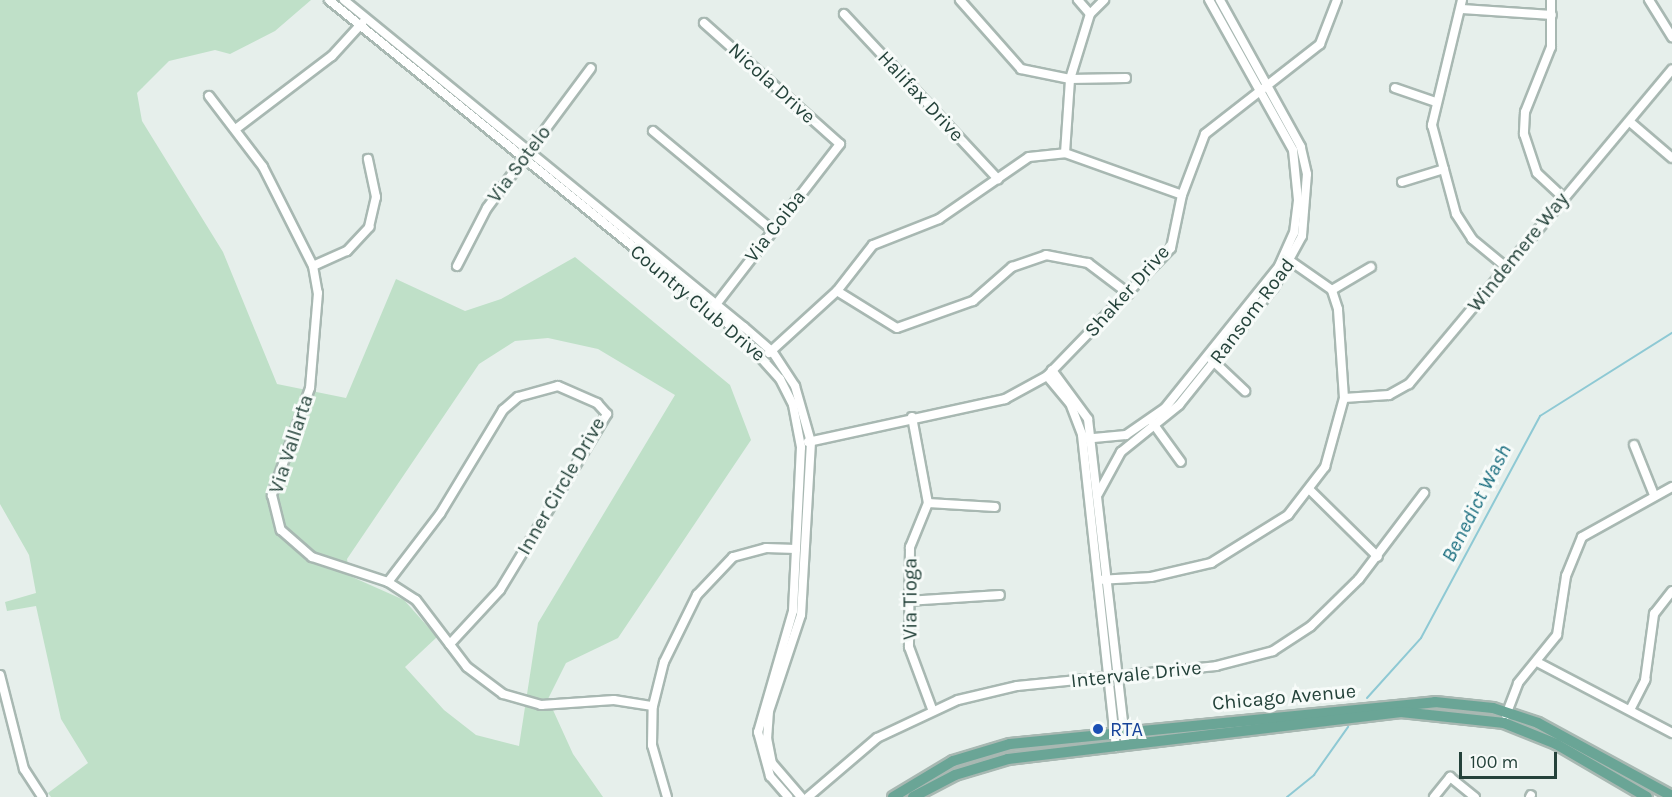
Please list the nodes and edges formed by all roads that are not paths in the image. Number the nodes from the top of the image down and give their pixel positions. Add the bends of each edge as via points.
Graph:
1 (329, 0) edge
2 (344, 0) edge
3 (960, 0) edge
4 (1078, 0) edge
5 (1104, 0) edge
6 (1209, 0) edge
7 (1220, 0) edge
8 (1337, 0) edge
9 (1551, 0) edge
10 (1649, 0) edge
11 (1462, 4) edge
12 (844, 14) dead end
13 (1090, 14) junction
14 (1552, 15) junction
15 (366, 18) junction
16 (704, 23) dead end
17 (360, 25) junction
18 (1672, 37) edge
19 (591, 68) dead end
20 (1672, 70) edge
21 (1126, 78) dead end
22 (1070, 79) junction
23 (1262, 88) junction
24 (1395, 88) dead end
25 (209, 96) dead end
26 (1436, 102) junction
27 (1630, 122) junction
28 (237, 128) junction
29 (653, 130) dead end
30 (840, 144) joint
31 (1065, 153) junction
32 (527, 155) junction
33 (1672, 158) edge
34 (368, 159) dead end
35 (1444, 169) junction
36 (998, 178) junction
37 (1402, 182) dead end
38 (1182, 195) junction
39 (1563, 197) junction
40 (771, 229) junction
41 (1289, 260) junction
42 (313, 266) junction
43 (457, 266) dead end
44 (1371, 267) dead end
45 (1506, 267) junction
46 (1332, 290) junction
47 (837, 291) junction
48 (1129, 294) junction
49 (713, 307) junction
50 (768, 353) junction
51 (1210, 359) junction
52 (1050, 373) junction
53 (1245, 391) dead end
54 (1344, 398) junction
55 (912, 417) junction
56 (1152, 422) junction
57 (810, 441) junction
58 (1093, 442) junction
59 (800, 443) junction
60 (1634, 445) dead end
61 (1084, 448) junction
62 (1094, 459) junction
63 (1181, 462) dead end
64 (1113, 464) junction
65 (1672, 487) edge
66 (1310, 489) junction
67 (1424, 493) dead end
68 (1098, 494) junction
69 (1654, 495) junction
70 (928, 503) junction
71 (995, 507) dead end
72 (794, 549) junction
73 (804, 550) junction
74 (1378, 557) junction
75 (1107, 579) junction
76 (1098, 580) junction
77 (388, 582) junction
78 (1672, 591) edge
79 (1000, 595) dead end
80 (907, 601) junction
81 (450, 644) junction
82 (1537, 662) junction
83 (0, 675) edge
84 (1115, 676) junction
85 (653, 706) junction
86 (932, 709) junction
87 (1630, 710) junction
88 (1507, 712) junction
89 (1504, 723) junction
90 (1120, 732) junction
91 (1672, 733) edge
92 (1121, 746) junction
93 (1672, 796) edge
94 (42, 797) edge
95 (667, 797) edge
96 (788, 797) edge
97 (801, 797) edge
98 (808, 797) edge
99 (893, 797) edge
100 (913, 797) edge
101 (1434, 797) edge
102 (1475, 797) edge
103 (1647, 797) edge

1 - 17 street, Country Club Drive
2 - 15 street, Country Club Drive
3 - 22 street via 1021,69
4 - 13 street
5 - 13 street
6 - 23 street, Ransom Road
7 - 23 street, Ransom Road
8 - 23 street, Shaker Drive via 1320,44
9 - 14 street
10 - 18 street
11 - 14 street
11 - 26 street
12 - 36 street, Halifax Drive
13 - 22 street
14 - 39 street via 1551,46 1525,112 1524,134 1537,173
15 - 17 street
15 - 32 street, Country Club Drive
16 - 30 street, Nicola Drive
17 - 28 street via 332,56
17 - 32 street, Country Club Drive
19 - 32 street, Via Sotelo
20 - 27 street, Windemere Way
21 - 22 street
22 - 31 street
23 - 38 street, Shaker Drive via 1205,134
23 - 41 street, Ransom Road via 1294,129 1306,165 1305,219
24 - 26 street
25 - 28 street, Via Vallarta
26 - 35 street via 1432,125
27 - 33 street
27 - 39 street, Windemere Way
28 - 42 street, Via Vallarta
29 - 40 street
30 - 40 street, Via Coiba
31 - 36 street via 1029,157
31 - 38 street
32 - 43 street, Via Sotelo via 487,208
32 - 49 street, Country Club Drive
34 - 42 street via 376,198 369,227 347,251
35 - 37 street
35 - 45 street via 1464,228
36 - 47 street via 939,219 873,245
38 - 48 street, Shaker Drive via 1171,248
39 - 45 street, Windemere Way
40 - 49 street, Via Coiba
41 - 46 street
41 - 51 street, Ransom Road
42 - 77 street, Via Vallarta via 318,336 300,424 274,485 276,519 291,543 312,557
44 - 46 street
45 - 54 street, Windemere Way via 1409,384 1389,394
46 - 54 street
47 - 48 street via 897,328 973,301 1012,267 1046,255 1088,263
47 - 50 street
48 - 52 street, Shaker Drive
49 - 50 street, Country Club Drive
50 - 57 street, Country Club Drive via 795,386
50 - 59 street, Country Club Drive via 793,405
51 - 53 street
51 - 56 street, Ransom Road via 1179,405
52 - 55 street, Shaker Drive via 1005,399
52 - 58 street via 1077,397
52 - 61 street via 1070,403
54 - 66 street via 1334,447
55 - 57 street, Shaker Drive
55 - 70 street
56 - 58 street, Ransom Road via 1126,435
56 - 63 street
56 - 64 street, Ransom Road
57 - 59 street, Shaker Drive
57 - 73 street, Country Club Drive
58 - 61 street, Ransom Road
58 - 62 street
59 - 72 street, Country Club Drive
60 - 69 street
61 - 62 street
61 - 76 street
62 - 64 street
62 - 68 street
64 - 68 street, Ransom Road
65 - 69 street
66 - 74 street
66 - 75 street via 1272,528 1211,563
67 - 74 street, Intervale Drive
68 - 75 street
69 - 82 street via 1582,537 1566,576 1557,635
70 - 71 street
70 - 80 street, Via Tioga via 910,547
72 - 73 street
72 - 85 street via 748,551 705,580 664,662
72 - 96 street, Country Club Drive via 791,630 758,732 770,776
73 - 97 street, Country Club Drive via 797,637 766,724 772,763
74 - 84 street, Intervale Drive via 1311,626 1273,651 1232,664
75 - 76 street
75 - 84 street
76 - 84 street
77 - 81 street, Via Vallarta via 424,608
77 - 81 street, Inner Circle Drive via 441,514 503,410 518,397 558,387 597,403 607,414 500,591
78 - 87 street via 1654,614 1645,680
79 - 80 street
80 - 86 street, Via Tioga via 909,647
81 - 85 street, Via Vallarta via 479,678 514,699 541,705 614,700
82 - 87 street
82 - 88 street via 1518,683
83 - 94 street via 24,769
84 - 86 street, Intervale Drive via 1017,686
84 - 90 street
85 - 95 street via 652,745
86 - 98 street, Intervale Drive via 851,756
87 - 91 street
88 - 89 street
88 - 90 main road, Chicago Avenue via 1435,702
88 - 93 main road, Chicago Avenue
89 - 92 main road, Chicago Avenue via 1401,712
89 - 103 main road, Chicago Avenue via 1556,744
90 - 92 street
90 - 99 main road, Chicago Avenue via 979,752
92 - 100 main road, Chicago Avenue via 988,764
101 - 102 street via 1450,777

